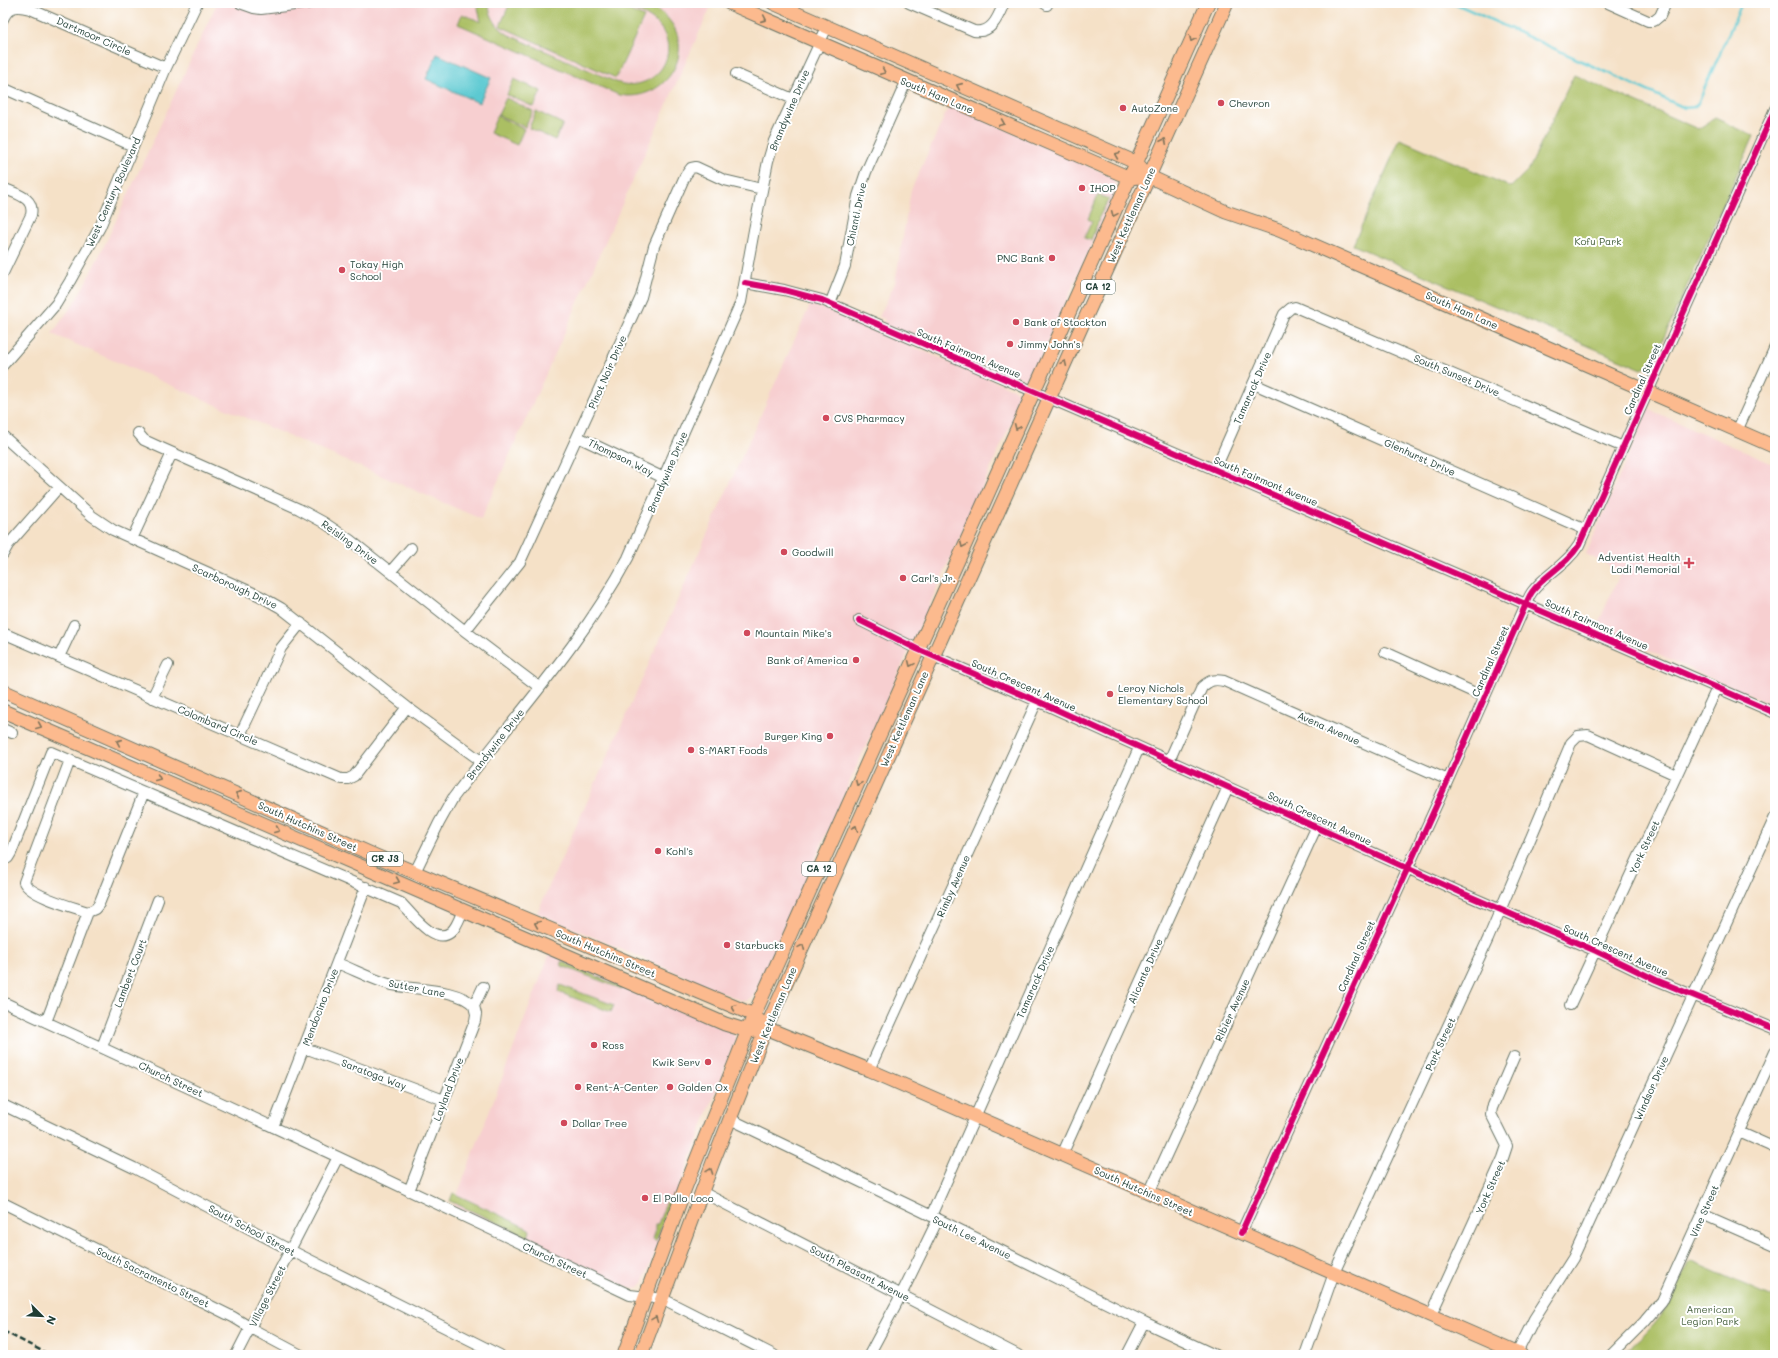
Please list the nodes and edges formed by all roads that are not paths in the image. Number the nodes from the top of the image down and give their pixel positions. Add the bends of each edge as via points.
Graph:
1 (197, 3) edge
2 (240, 3) edge
3 (311, 3) edge
4 (729, 3) edge
5 (772, 3) edge
6 (910, 3) edge
7 (1004, 3) edge
8 (1208, 3) edge
9 (1227, 3) edge
10 (1608, 3) edge
11 (1666, 3) edge
12 (3, 19) edge
13 (827, 27) junction
14 (819, 43) junction
15 (166, 68) junction
16 (736, 74) dead end
17 (906, 82) junction
18 (3, 88) edge
19 (793, 99) junction
20 (1775, 109) edge
21 (133, 146) junction
22 (1137, 163) junction
23 (1148, 176) junction
24 (1130, 178) junction
25 (3, 188) edge
26 (762, 189) junction
27 (3, 273) edge
28 (745, 283) junction
29 (830, 304) junction
30 (1291, 308) joint
31 (1775, 347) edge
32 (3, 365) edge
33 (1254, 384) junction
34 (1033, 391) junction
35 (1647, 392) junction
36 (1048, 399) junction
37 (1737, 431) junction
38 (138, 433) dead end
39 (3, 436) edge
40 (578, 437) junction
41 (1623, 447) junction
42 (1775, 447) edge
43 (172, 453) junction
44 (1216, 470) junction
45 (664, 478) junction
46 (59, 487) junction
47 (1586, 530) junction
48 (132, 539) junction
49 (412, 548) dead end
50 (3, 554) edge
51 (390, 572) junction
52 (1526, 604) junction
53 (859, 620) dead end
54 (301, 623) junction
55 (74, 625) dead end
56 (465, 631) junction
57 (3, 633) edge
58 (917, 649) junction
59 (1385, 652) dead end
60 (933, 655) junction
61 (59, 657) junction
62 (168, 665) dead end
63 (539, 687) junction
64 (1717, 688) junction
65 (3, 691) edge
66 (1484, 697) junction
67 (152, 698) junction
68 (1037, 701) junction
69 (407, 707) junction
70 (3, 711) edge
71 (1775, 713) edge
72 (240, 735) junction
73 (1139, 748) junction
74 (70, 760) junction
75 (481, 761) junction
76 (1169, 761) junction
77 (1676, 775) junction
78 (1448, 780) junction
79 (1228, 787) junction
80 (144, 792) junction
81 (1775, 817) edge
82 (1316, 828) junction
83 (829, 848) junction
84 (3, 860) edge
85 (1406, 868) junction
86 (415, 872) junction
87 (831, 882) junction
88 (366, 887) junction
89 (158, 900) dead end
90 (463, 910) junction
91 (1500, 910) junction
92 (88, 912) junction
93 (1596, 951) junction
94 (337, 963) junction
95 (633, 964) junction
96 (600, 970) junction
97 (483, 987) dead end
98 (1693, 994) junction
99 (1570, 1005) dead end
100 (4, 1006) edge
101 (474, 1006) junction
102 (754, 1015) junction
103 (46, 1022) junction
104 (766, 1028) junction
105 (1775, 1029) edge
106 (748, 1031) junction
107 (102, 1047) junction
108 (304, 1048) junction
109 (1775, 1052) edge
110 (1514, 1057) dead end
111 (869, 1070) junction
112 (444, 1100) junction
113 (3, 1105) edge
114 (975, 1118) junction
115 (730, 1119) junction
116 (273, 1127) junction
117 (1739, 1132) junction
118 (1775, 1148) edge
119 (1062, 1155) junction
120 (338, 1157) junction
121 (409, 1191) junction
122 (702, 1192) junction
123 (1149, 1193) junction
124 (3, 1203) edge
125 (1702, 1214) junction
126 (934, 1218) junction
127 (1241, 1233) junction
128 (1775, 1246) edge
129 (290, 1250) junction
130 (1334, 1273) junction
131 (901, 1294) junction
132 (645, 1298) junction
133 (663, 1298) junction
134 (1431, 1315) junction
135 (1144, 1322) junction
136 (250, 1328) junction
137 (1519, 1354) edge
138 (236, 1355) edge
139 (302, 1355) edge
140 (500, 1355) edge
141 (624, 1355) edge
142 (641, 1355) edge
143 (774, 1355) edge
144 (869, 1355) edge
145 (1018, 1355) edge
146 (1127, 1355) edge
147 (1215, 1355) edge
148 (1305, 1355) edge
149 (1611, 1355) edge

1 - 15 street, West Century Boulevard
2 - 3 street via 254,8
4 -> 14 main road, South Ham Lane
5 - 13 main road, South Ham Lane
6 - 7 street via 980,32 988,29 996,20
8 -> 22 main road, West Kettleman Lane / CA 12
23 -> 9 main road, West Kettleman Lane / CA 12
10 - 11 street via 1648,21 1654,21 1660,16
12 - 15 street, Dartmoor Circle via 14,6 30,8
13 - 14 street, Brandywine Drive
22 -> 13 main road, South Ham Lane
14 -> 17 main road, South Ham Lane
14 - 19 street, Brandywine Drive
15 - 21 street, West Century Boulevard
16 - 19 street
17 -> 24 main road, South Ham Lane
17 - 29 street, Chianti Drive via 866,172 858,196 845,266
18 - 21 street
19 - 26 street, Brandywine Drive via 774,140
20 - 35 street, Cardinal Street
21 - 32 street, West Century Boulevard via 100,227 70,281 56,304
22 - 23 main road, South Ham Lane
22 - 24 main road, West Kettleman Lane / CA 12
23 - 24 main road, South Ham Lane
23 - 35 main road, South Ham Lane via 1226,212 1279,230
36 -> 23 main road, West Kettleman Lane / CA 12
24 -> 34 main road, West Kettleman Lane / CA 12
25 - 27 street via 28,199 32,209
26 - 28 street, Brandywine Drive
26 - 40 street, Pinot Noir Drive via 730,182 696,167 691,168 685,176 654,246 641,297
28 - 29 street, South Fairmont Avenue via 784,290
28 - 45 street, Brandywine Drive via 741,302
29 - 34 street, South Fairmont Avenue
30 - 33 street, Tamarack Drive via 1284,314
30 - 41 street, South Sunset Drive via 1299,307
31 - 37 street
33 - 44 street, Tamarack Drive
33 - 47 street, Glenhurst Drive
34 - 36 street, South Fairmont Avenue
34 -> 58 main road, West Kettleman Lane / CA 12
35 - 37 main road, South Ham Lane
35 - 41 street, Cardinal Street
36 - 44 street, South Fairmont Avenue
36 - 60 main road, West Kettleman Lane / CA 12
37 - 42 main road, South Ham Lane
38 - 43 street, Reisling Drive via 144,440
39 - 46 street, Scarborough Drive
40 - 45 street, Thompson Way
40 - 56 street, Pinot Noir Drive via 520,562
41 - 47 street, Cardinal Street
43 - 48 street
43 - 51 street, Reisling Drive via 322,522 350,540
44 - 52 street, South Fairmont Avenue
45 - 63 street, Brandywine Drive via 608,596
46 - 48 street, Scarborough Drive via 92,516
46 - 50 street
47 - 52 street, Cardinal Street via 1572,556 1532,592
48 - 54 street, Scarborough Drive via 260,596
49 - 51 street
51 - 56 street, Reisling Drive
52 - 64 street, South Fairmont Avenue
52 - 66 street, Cardinal Street
53 - 58 street, South Crescent Avenue
54 - 69 street, Scarborough Drive
54 - 72 street via 281,648
55 - 61 street
56 - 63 street, Reisling Drive
57 - 61 street, Colombard Circle
58 - 60 street, South Crescent Avenue
58 -> 83 main road, West Kettleman Lane / CA 12
59 - 66 street
60 - 68 street, South Crescent Avenue
87 -> 60 main road, West Kettleman Lane / CA 12
61 - 67 street, Colombard Circle
62 - 67 street
63 - 75 street, Brandywine Drive
64 - 71 street, South Fairmont Avenue
64 - 77 street, York Street
86 -> 65 main road, South Hutchins Street / CR J3
66 - 78 street, Cardinal Street
67 - 72 street, Colombard Circle
68 - 73 street, South Crescent Avenue
68 - 111 street, Rimby Avenue
69 - 72 street, Colombard Circle via 354,776 348,779 341,779
69 - 75 street, Scarborough Drive
70 -> 90 main road, South Hutchins Street / CR J3
73 - 76 street, South Crescent Avenue
73 - 114 street, Tamarack Drive
74 - 80 street
74 - 84 street via 51,752 12,853
74 - 92 street via 24,882 38,894
75 - 86 street, Brandywine Drive via 453,798
76 - 78 street, Avena Avenue via 1202,687 1210,680 1224,681
76 - 79 street, South Crescent Avenue
77 - 91 street, Park Street via 1588,735 1578,736 1571,743
77 - 93 street, York Street
78 - 85 street, Cardinal Street
79 - 82 street, South Crescent Avenue
79 - 119 street, Alicante Drive
80 - 88 street
80 - 92 street via 99,904
81 - 98 street, Windsor Drive
82 - 85 street, South Crescent Avenue
82 - 123 street, Ribier Avenue
83 - 87 main road via 832,864
83 - 102 main road, West Kettleman Lane / CA 12
85 - 91 street, South Crescent Avenue
85 - 127 street, Cardinal Street
95 -> 86 main road, South Hutchins Street / CR J3
104 -> 87 main road, West Kettleman Lane / CA 12
88 - 90 street via 401,903 434,935 443,936 450,932 456,926
88 - 94 street, Mendocino Drive
89 - 107 street, Lambert Court
90 - 96 main road, South Hutchins Street / CR J3
91 - 93 street, South Crescent Avenue
91 - 130 street, Park Street
92 - 103 street
93 - 98 street, South Crescent Avenue via 1656,980
93 - 99 street, York Street
94 - 101 street, Sutter Lane via 392,985 456,996 466,999
94 - 108 street, Mendocino Drive
95 - 96 main road via 618,970
102 -> 95 main road, South Hutchins Street / CR J3
96 - 106 main road, South Hutchins Street / CR J3 via 725,1024
97 - 101 street, Layland Drive
98 - 105 street, South Crescent Avenue
98 - 137 street, Windsor Drive via 1573,1258 1534,1319
100 - 103 street, Church Street
101 - 112 street, Layland Drive via 475,1021
102 - 104 main road, South Hutchins Street / CR J3
102 - 106 main road, West Kettleman Lane / CA 12
103 - 107 street, Church Street
104 - 106 main road, South Hutchins Street / CR J3
104 - 111 main road, South Hutchins Street
104 - 115 main road, West Kettleman Lane / CA 12
106 - 132 main road, West Kettleman Lane / CA 12
107 - 116 street, Church Street
108 - 112 street, Saratoga Way
108 - 116 street, Mendocino Drive
109 - 117 street, Vine Street
110 - 134 street, York Street via 1491,1114 1507,1146
111 - 114 main road, South Hutchins Street
112 - 121 street, Layland Drive
113 - 129 street, South School Street via 134,1168
114 - 119 main road, South Hutchins Street
114 - 126 street, Tamarack Drive
122 -> 115 main road, West Kettleman Lane / CA 12
115 - 126 street, South Lee Avenue
116 - 120 street, Church Street
117 - 118 street
117 - 125 street, Vine Street
119 - 123 main road, South Hutchins Street
120 - 121 street, Church Street
120 - 129 street, Village Street
121 - 132 street, Church Street via 630,1295
122 - 131 street, South Pleasant Avenue
122 - 133 main road, West Kettleman Lane / CA 12
123 - 127 main road, South Hutchins Street
124 - 136 street, South Sacramento Street via 233,1317
125 - 128 street
125 - 149 street, Vine Street via 1662,1301
126 - 131 street, Tamarack Drive
126 - 135 street, South Lee Avenue
127 - 130 main road, South Hutchins Street
129 - 136 street, Village Street
129 - 140 street, South School Street
130 - 134 main road, South Hutchins Street
130 - 148 street, Park Street
131 - 144 street, Tamarack Drive
131 - 145 street, South Pleasant Avenue
132 - 133 street, Church Street
132 - 141 main road, West Kettleman Lane / CA 12
142 -> 133 main road, West Kettleman Lane / CA 12
133 - 143 street, Church Street
134 - 137 main road, South Hutchins Street
135 - 146 street
135 - 147 street, South Lee Avenue
136 - 138 street, Village Street
136 - 139 street, South Sacramento Street

